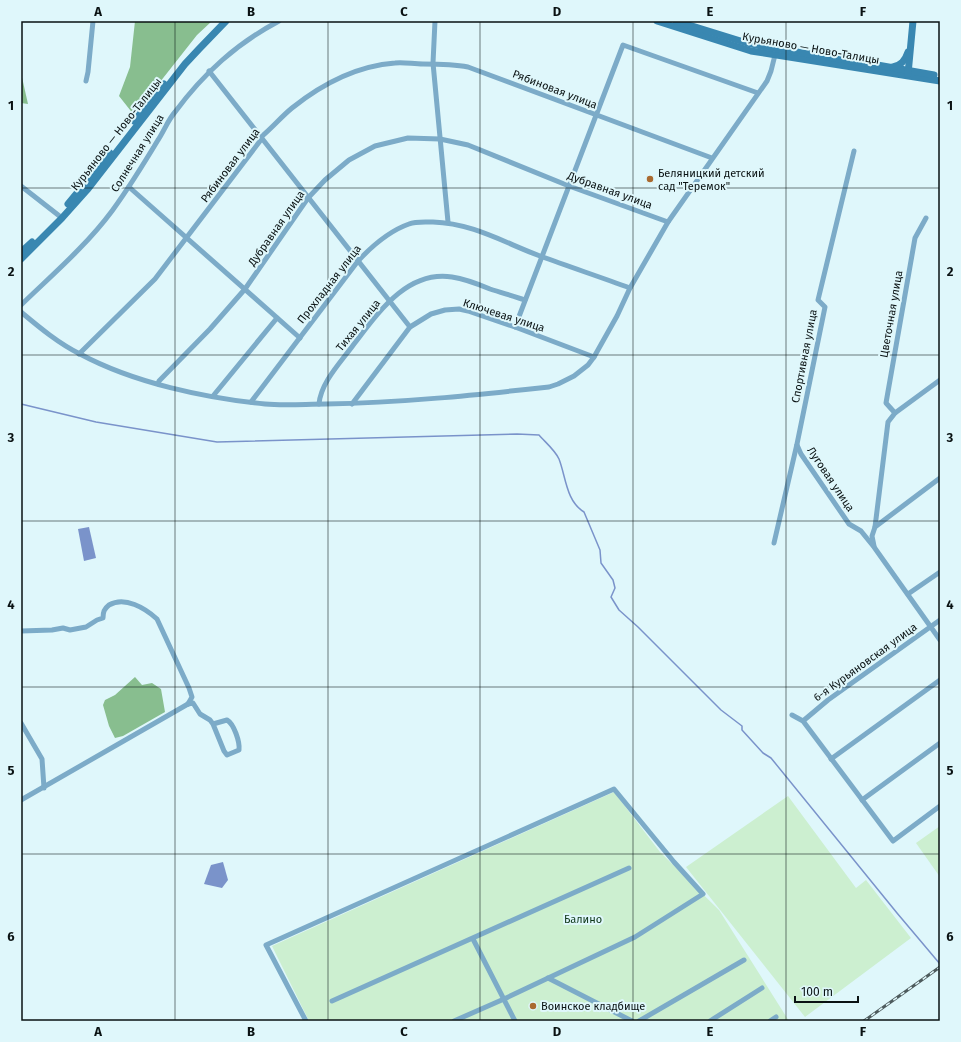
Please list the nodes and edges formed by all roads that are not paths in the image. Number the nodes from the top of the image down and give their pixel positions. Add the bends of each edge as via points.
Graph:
1 (93, 21) edge
2 (220, 21) edge
3 (226, 21) edge
4 (279, 21) edge
5 (435, 21) edge
6 (657, 21) edge
7 (676, 21) edge
8 (913, 21) edge
9 (911, 42) junction
10 (775, 56) junction
11 (433, 63) junction
12 (892, 68) junction
13 (209, 71) junction
14 (908, 73) junction
15 (937, 76) edge
16 (86, 81) dead end
17 (940, 81) edge
18 (758, 93) junction
19 (596, 115) junction
20 (261, 138) junction
21 (440, 139) junction
22 (854, 151) dead end
23 (712, 158) junction
24 (21, 186) edge
25 (569, 186) junction
26 (128, 187) junction
27 (308, 198) junction
28 (60, 217) junction
29 (926, 218) dead end
30 (448, 222) junction
31 (668, 222) junction
32 (186, 238) junction
33 (21, 252) edge
34 (541, 256) junction
35 (21, 259) edge
36 (358, 261) junction
37 (630, 288) junction
38 (245, 289) junction
39 (525, 300) junction
40 (390, 302) junction
41 (21, 305) edge
42 (21, 312) edge
43 (277, 318) junction
44 (410, 327) junction
45 (515, 327) junction
46 (300, 338) junction
47 (79, 354) junction
48 (594, 357) junction
49 (940, 380) edge
50 (158, 384) junction
51 (213, 396) junction
52 (251, 402) junction
53 (319, 404) junction
54 (352, 404) junction
55 (894, 413) junction
56 (797, 444) junction
57 (940, 478) edge
58 (875, 526) junction
59 (774, 543) dead end
60 (874, 547) junction
61 (940, 572) edge
62 (909, 596) junction
63 (940, 620) edge
64 (931, 626) junction
65 (21, 631) edge
66 (940, 640) edge
67 (940, 680) edge
68 (188, 704) junction
69 (792, 715) dead end
70 (803, 721) junction
71 (21, 723) edge
72 (213, 724) junction
73 (940, 742) edge
74 (831, 759) junction
75 (44, 788) junction
76 (21, 800) edge
77 (862, 800) junction
78 (940, 806) edge
79 (629, 868) dead end
80 (473, 938) junction
81 (744, 960) dead end
82 (548, 978) junction
83 (762, 988) dead end
84 (504, 999) junction
85 (332, 1001) dead end
86 (776, 1017) dead end
87 (306, 1021) edge
88 (454, 1021) edge
89 (515, 1021) edge
90 (632, 1021) edge
91 (639, 1021) edge
92 (710, 1021) edge
93 (770, 1021) edge

1 - 16 street
2 - 28 main road, Курьяново — Ново-Талицы via 181,62
3 - 28 main road, Курьяново — Ново-Талицы via 185,64 95,180
4 - 13 street, Солнечная улица via 233,50
5 - 11 street
6 - 10 main road, Курьяново — Ново-Талицы
7 - 12 main road, Курьяново — Ново-Талицы via 747,43
8 - 9 main road
9 - 12 main road via 904,61
9 - 14 main road
9 - 15 main road via 913,66
10 - 14 main road, Курьяново — Ново-Талицы
10 - 18 street via 767,81
11 - 19 street, Рябиновая улица via 468,67
11 - 20 street, Рябиновая улица via 395,63 353,72 319,88 277,121
11 - 21 street
12 - 14 main road, Курьяново — Ново-Талицы
13 - 20 street
13 - 26 street, Солнечная улица via 174,112
14 - 15 main road, Курьяново — Ново-Талицы
14 - 17 main road, Курьяново — Ново-Талицы
18 - 19 street via 623,45
18 - 23 street
19 - 23 street, Рябиновая улица
19 - 25 street
20 - 27 street
20 - 32 street, Рябиновая улица
21 - 25 street, Дубравная улица via 468,145
21 - 27 street, Дубравная улица via 408,138 366,150 340,167
21 - 30 street
22 - 56 street, Спортивная улица via 818,300 825,307
23 - 31 street
24 - 28 street
25 - 31 street, Дубравная улица
25 - 34 street
26 - 32 street
26 - 41 street, Солнечная улица via 93,234
27 - 36 street
27 - 38 street, Дубравная улица
28 - 33 main road, Курьяново — Ново-Талицы
28 - 35 main road, Курьяново — Ново-Талицы
29 - 55 street, Цветочная улица via 915,238 886,403
30 - 34 street, Прохладная улица via 477,230
30 - 36 street, Прохладная улица via 410,223 371,247
31 - 37 street
32 - 38 street
32 - 47 street, Рябиновая улица via 155,279
34 - 37 street, Прохладная улица
34 - 39 street
36 - 40 street
36 - 46 street, Прохладная улица
37 - 48 street
38 - 43 street
38 - 50 street, Дубравная улица
39 - 40 street, Тихая улица via 465,279 444,276 424,279 413,284
39 - 45 street
40 - 44 street
40 - 53 street, Тихая улица via 378,313 334,371 320,394
42 - 47 street
43 - 46 street
43 - 51 street
44 - 45 street, Ключевая улица via 431,314 450,309 468,311
44 - 54 street, Ключевая улица
45 - 48 street, Ключевая улица
46 - 52 street, Прохладная улица
47 - 50 street via 115,370
48 - 54 street via 574,376 549,387
49 - 55 street
50 - 51 street
51 - 52 street
52 - 53 street
53 - 54 street
55 - 58 street via 888,422
56 - 59 street, Спортивная улица
56 - 60 street, Луговая улица via 801,454 849,524 861,531
57 - 58 street
58 - 60 street via 872,536
60 - 62 street, Луговая улица
61 - 62 street
62 - 64 street, Луговая улица
63 - 64 street, 6-я Курьяновская улица
64 - 66 street, Луговая улица
64 - 70 street, 6-я Курьяновская улица
65 - 68 street via 63,628 70,630 86,627 103,618 103,612 114,602 131,603 157,619 189,688 192,698
67 - 74 street
68 - 72 street via 193,703 200,714
68 - 75 street
69 - 70 street
70 - 74 street
71 - 75 street via 42,760
72 - 72 street via 227,720 231,722 239,750 227,755
73 - 77 street
74 - 77 street
75 - 76 street
77 - 78 street via 893,841
79 - 80 street
80 - 84 street
80 - 85 street
81 - 91 street
82 - 84 street
82 - 87 street via 634,937 703,894 614,789 266,945
82 - 90 street
83 - 92 street
84 - 88 street
84 - 89 street
86 - 93 street

